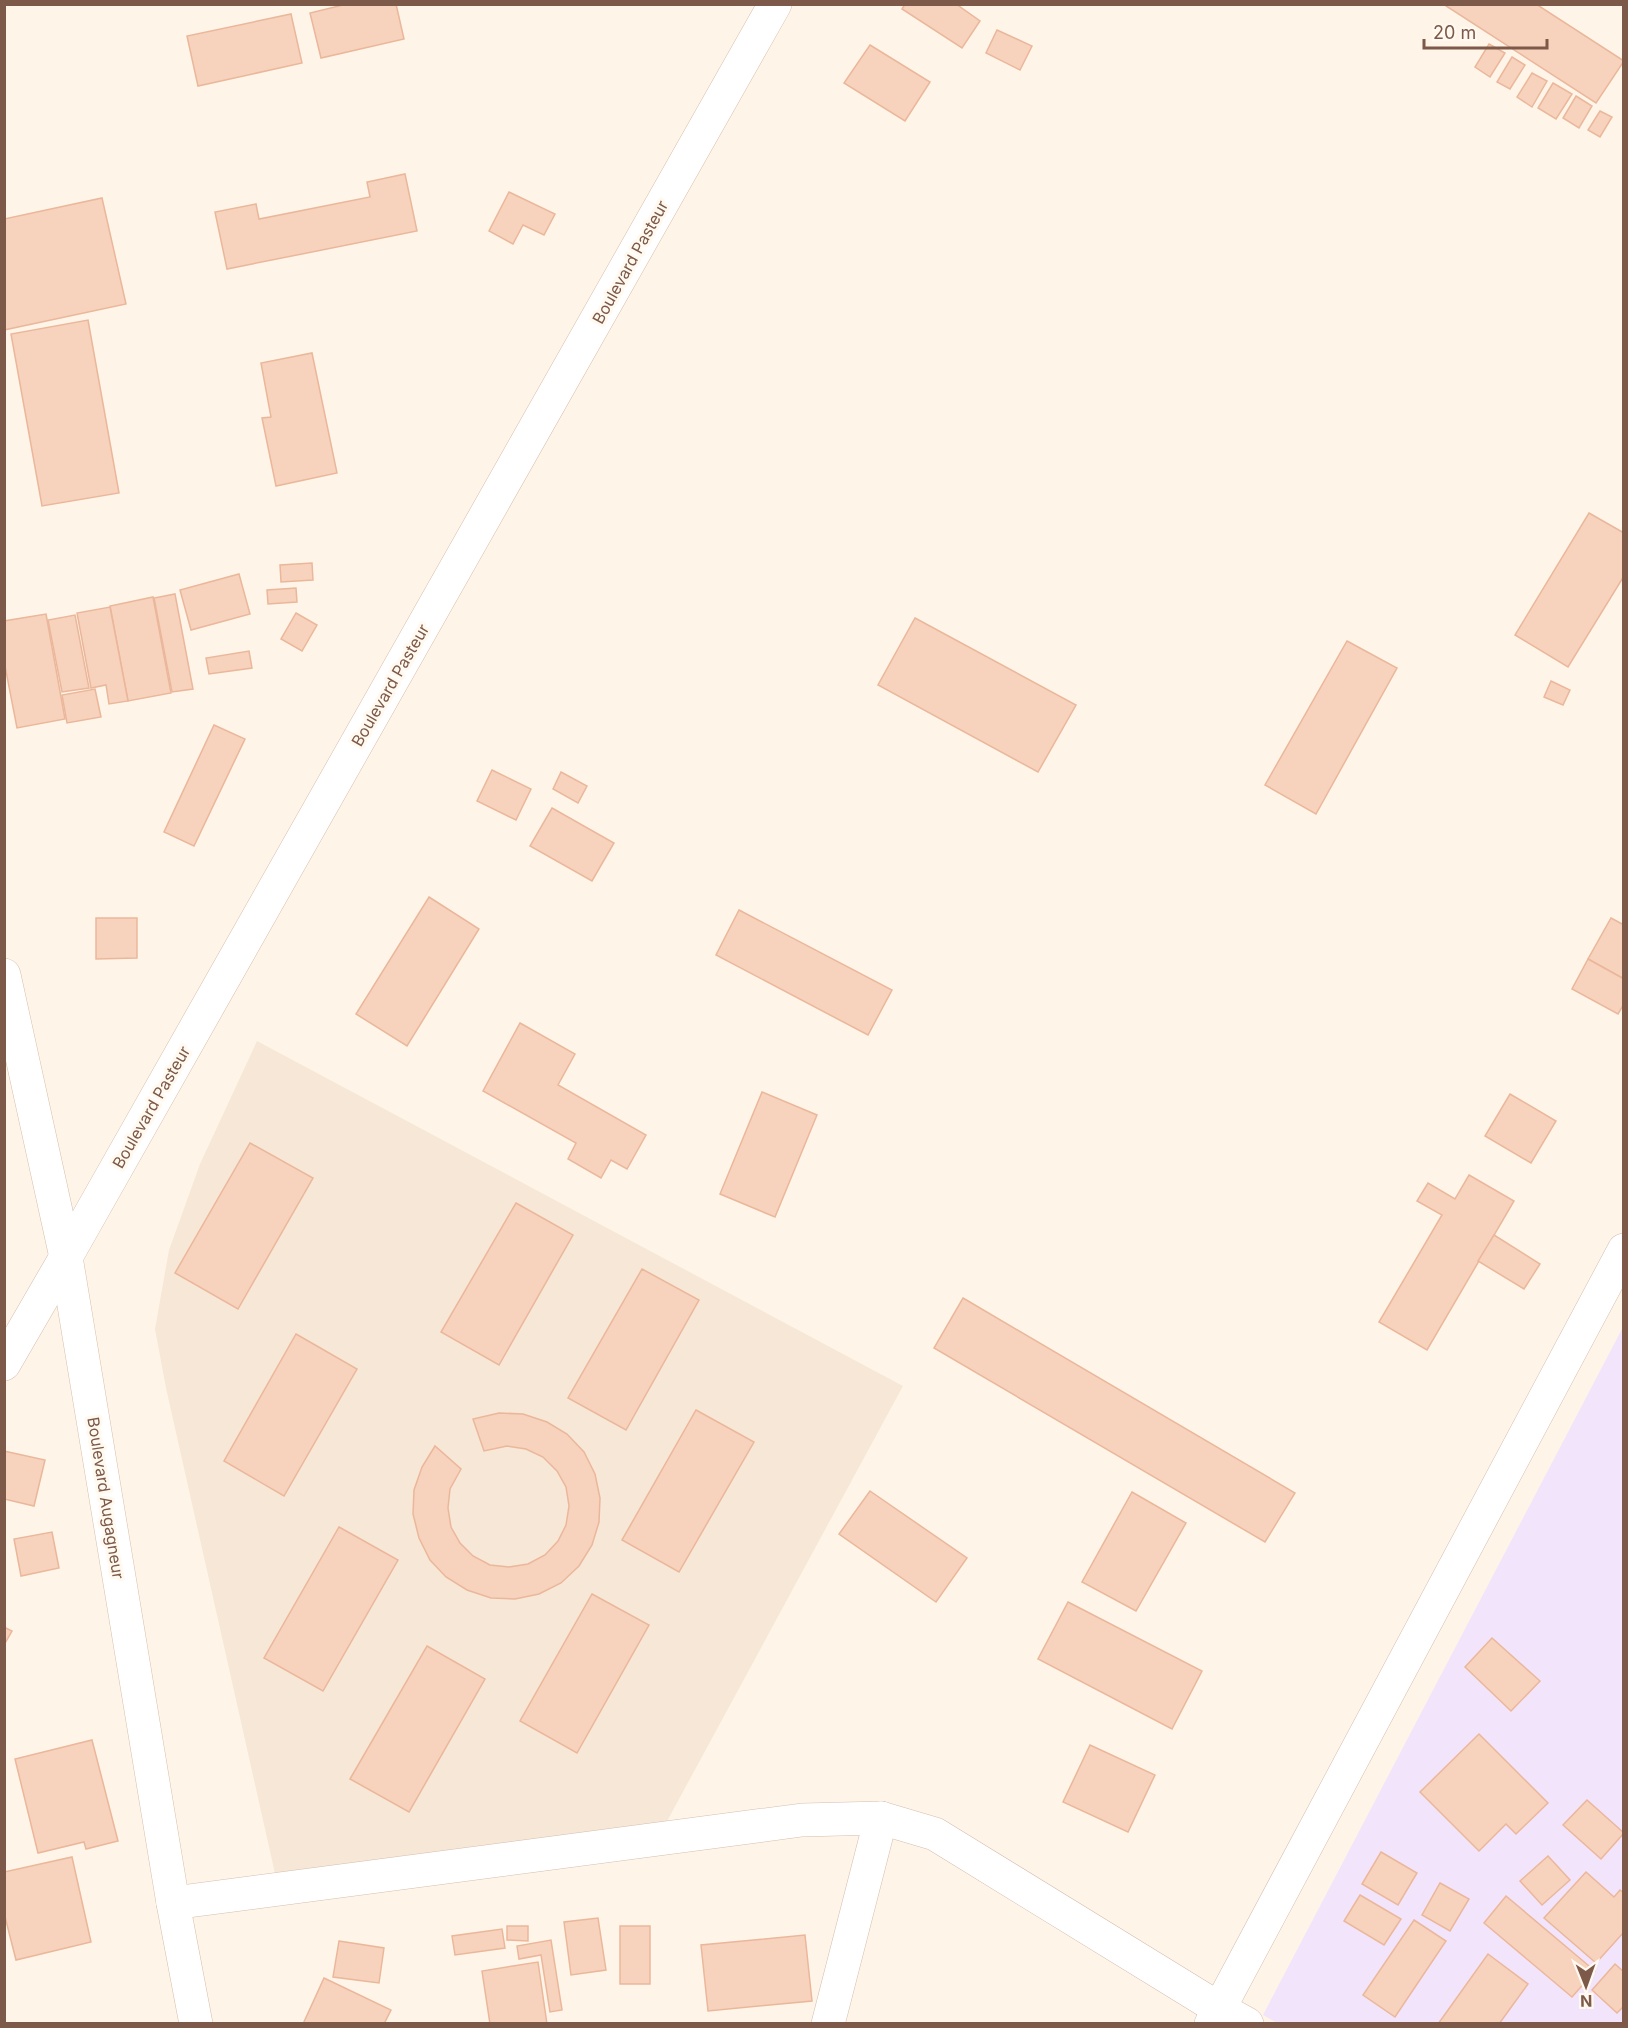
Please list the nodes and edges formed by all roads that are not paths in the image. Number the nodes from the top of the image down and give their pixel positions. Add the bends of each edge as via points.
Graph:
1 (775, 4) edge
2 (4, 975) edge
3 (1623, 1250) edge
4 (66, 1257) junction
5 (4, 1364) edge
6 (881, 1818) junction
7 (172, 1903) junction
8 (1214, 2016) edge
9 (196, 2024) edge
10 (828, 2024) edge
11 (1247, 2024) edge

1 - 4 street, Boulevard Pasteur
2 - 4 street, Boulevard Augagneur
3 - 8 street
4 - 5 street, Boulevard Pasteur
4 - 7 street, Boulevard Augagneur
6 - 7 street via 802,1820
6 - 8 street via 935,1834
6 - 10 street
7 - 9 street, Boulevard Augagneur
8 - 11 street

